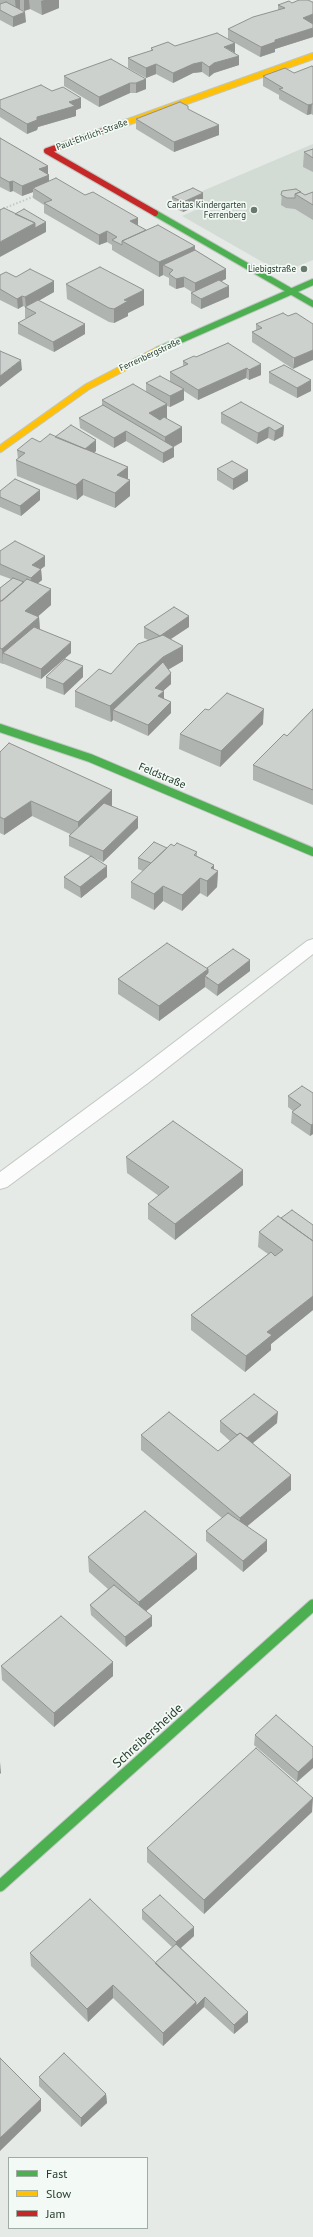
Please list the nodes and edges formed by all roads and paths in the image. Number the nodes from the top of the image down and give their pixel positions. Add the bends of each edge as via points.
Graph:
1 (313, 56) edge
2 (87, 173) junction
3 (0, 210) edge
4 (313, 282) edge
5 (290, 292) junction
6 (313, 304) edge
7 (0, 449) edge
8 (0, 728) edge
9 (313, 852) edge
10 (313, 945) edge
11 (0, 1182) edge
12 (313, 1605) edge
13 (0, 1886) edge

1 - 2 street, Paul-Ehrlich-Straße via 47,151
2 - 3 path
2 - 5 street, Paul-Ehrlich-Straße
4 - 5 street, Ferrenbergstraße
5 - 6 street
5 - 7 street, Ferrenbergstraße via 138,359 87,387
8 - 9 street, Feldstraße via 90,758
10 - 11 lane via 141,1078
12 - 13 street, Schreibersheide

